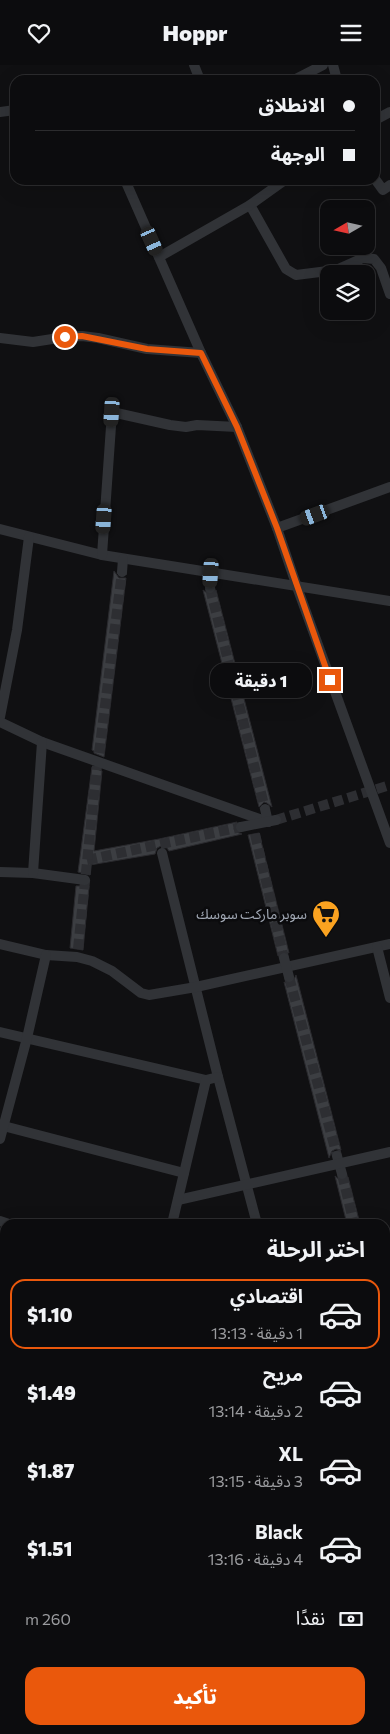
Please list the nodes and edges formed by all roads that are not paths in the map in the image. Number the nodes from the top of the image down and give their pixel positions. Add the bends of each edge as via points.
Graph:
1 (323, 65) edge
2 (304, 75) edge
3 (126, 185) edge
4 (278, 185) edge
5 (379, 185) edge
6 (390, 185) edge
7 (250, 205) junction
8 (158, 257) junction
9 (390, 294) edge
10 (0, 338) edge
11 (201, 353) junction
12 (237, 427) junction
13 (390, 487) edge
14 (277, 528) junction
15 (0, 529) edge
16 (29, 537) junction
17 (102, 555) junction
18 (123, 559) junction
19 (122, 572) tunnel mouth
20 (211, 573) junction
21 (297, 587) junction
22 (210, 589) tunnel mouth
23 (390, 601) edge
24 (0, 717) edge
25 (0, 722) edge
26 (42, 742) junction
27 (265, 809) tunnel mouth
28 (272, 821) junction
29 (241, 827) tunnel mouth
30 (390, 843) edge
31 (162, 853) dead end
32 (0, 872) edge
33 (33, 873) junction
34 (85, 880) dead end
35 (390, 943) edge
36 (0, 944) edge
37 (377, 947) junction
38 (46, 955) junction
39 (196, 987) junction
40 (390, 998) edge
41 (0, 1032) edge
42 (27, 1038) junction
43 (218, 1077) junction
44 (206, 1080) junction
45 (2, 1126) edge
46 (0, 1139) edge
47 (390, 1152) edge
48 (338, 1160) junction
49 (184, 1173) junction
50 (342, 1174) tunnel mouth
51 (247, 1185) junction
52 (178, 1201) junction
53 (173, 1219) edge
54 (256, 1219) edge

1 - 2 street
3 - 8 street
4 - 7 street
5 - 6 street via 383,190
7 - 8 street
7 - 9 street via 286,269 296,275 336,270 363,258 374,259 381,268
8 - 11 street
10 - 11 street via 33,342 82,336 147,349
11 - 12 street
12 - 14 street
12 - 17 street via 186,427 112,412
13 - 14 street
14 - 21 street
15 - 16 street
16 - 17 street
16 - 24 street via 17,631
17 - 18 street
18 - 19 street
18 - 20 street
20 - 21 street
20 - 22 street
21 - 23 street
21 - 30 street
25 - 26 street
26 - 28 street
26 - 33 street
27 - 28 street
28 - 29 street via 254,829
31 - 39 street
32 - 33 street
33 - 34 street
35 - 37 street
36 - 38 street
37 - 39 street
37 - 40 street
38 - 39 street via 77,953 149,995
38 - 42 street
39 - 43 street
41 - 42 street
42 - 44 street
42 - 45 street
43 - 44 street
43 - 51 street
44 - 49 street
45 - 46 street
45 - 49 street
47 - 48 street
48 - 50 street
48 - 51 street
49 - 52 street
51 - 52 street
51 - 54 street
52 - 53 street

